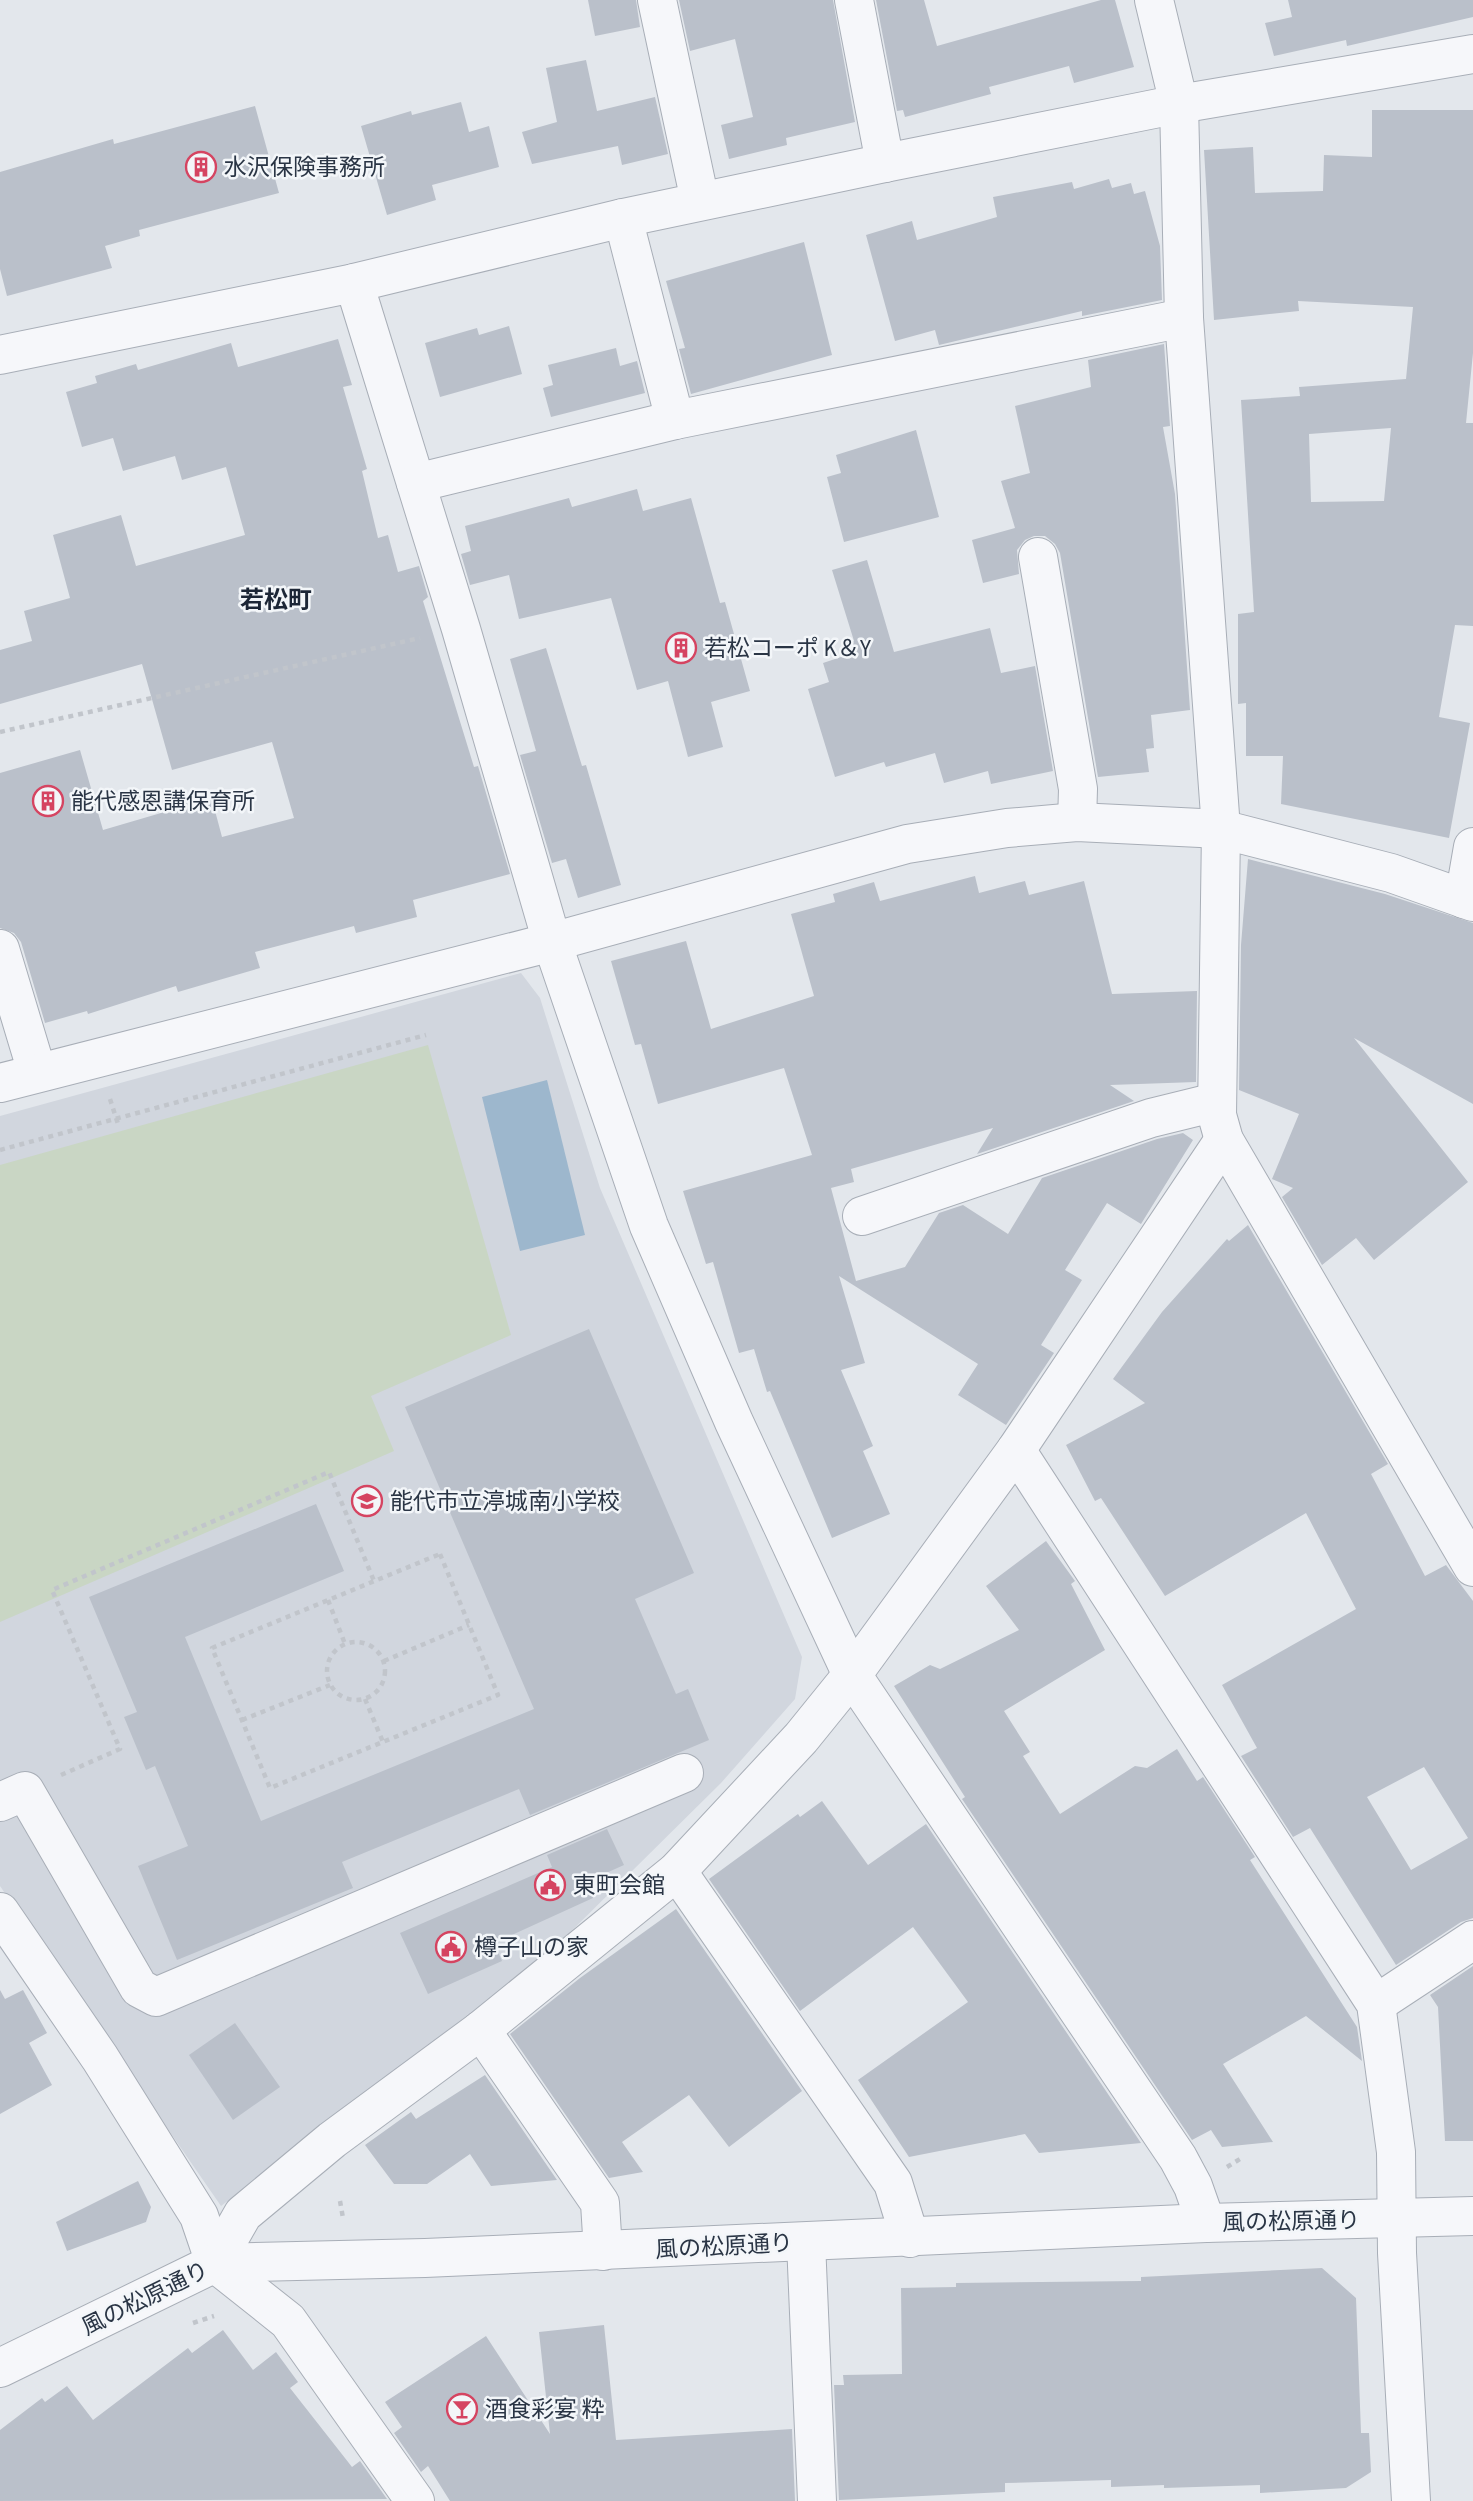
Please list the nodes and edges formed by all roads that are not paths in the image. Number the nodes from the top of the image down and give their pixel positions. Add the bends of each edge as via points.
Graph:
1 (657, 0) edge
2 (854, 0) edge
3 (1154, 0) edge
4 (1473, 54) edge
5 (1179, 104) junction
6 (885, 163) junction
7 (700, 201) junction
8 (622, 218) junction
9 (354, 283) junction
10 (1184, 318) junction
11 (0, 355) edge
12 (675, 420) junction
13 (416, 483) junction
14 (1038, 557) dead end
15 (1077, 822) junction
16 (1221, 829) junction
17 (1473, 846) edge
18 (1469, 901) edge
19 (552, 942) junction
20 (0, 949) edge
21 (37, 1072) junction
22 (0, 1083) edge
23 (1216, 1102) junction
24 (1224, 1140) junction
25 (862, 1216) dead end
26 (1016, 1450) junction
27 (1473, 1567) edge
28 (852, 1675) junction
29 (684, 1773) dead end
30 (13, 1796) edge
31 (677, 1871) junction
32 (0, 1912) edge
33 (1473, 1940) edge
34 (1376, 2004) junction
35 (481, 2031) junction
36 (1473, 2216) edge
37 (1396, 2218) junction
38 (1206, 2223) junction
39 (910, 2238) junction
40 (806, 2242) junction
41 (603, 2251) junction
42 (215, 2263) junction
43 (0, 2368) edge
44 (415, 2501) edge
45 (817, 2501) edge
46 (1410, 2501) edge

1 - 7 street
2 - 6 street
3 - 5 street
4 - 5 street
5 - 6 street
5 - 10 street
6 - 7 street
7 - 8 street
8 - 9 street
8 - 12 street
9 - 11 street
9 - 13 street
10 - 12 street
10 - 16 street
12 - 13 street
13 - 19 street
14 - 15 street via 1078,789
15 - 16 street
15 - 19 street via 907,845
16 - 18 street via 1391,873
16 - 23 street
17 - 18 street
19 - 21 street
19 - 28 street via 649,1226
20 - 21 street
21 - 22 street
23 - 24 street
23 - 25 street via 1151,1118
24 - 26 street
24 - 27 street
26 - 28 street
26 - 34 street
28 - 31 street via 801,1738
28 - 38 street via 1178,2158
29 - 30 street via 156,1997 139,1988
31 - 35 street
31 - 39 street via 893,2183
32 - 42 street via 100,2058 199,2216
33 - 34 street
34 - 37 street via 1396,2152
35 - 41 street via 600,2203
35 - 42 street via 332,2140 243,2214
36 - 37 street, 風の松原通り
37 - 38 street, 風の松原通り
37 - 46 street
38 - 39 street, 風の松原通り
39 - 40 street, 風の松原通り
40 - 41 street, 風の松原通り
40 - 45 street
41 - 42 street, 風の松原通り
42 - 43 street, 風の松原通り
42 - 44 street via 288,2321

